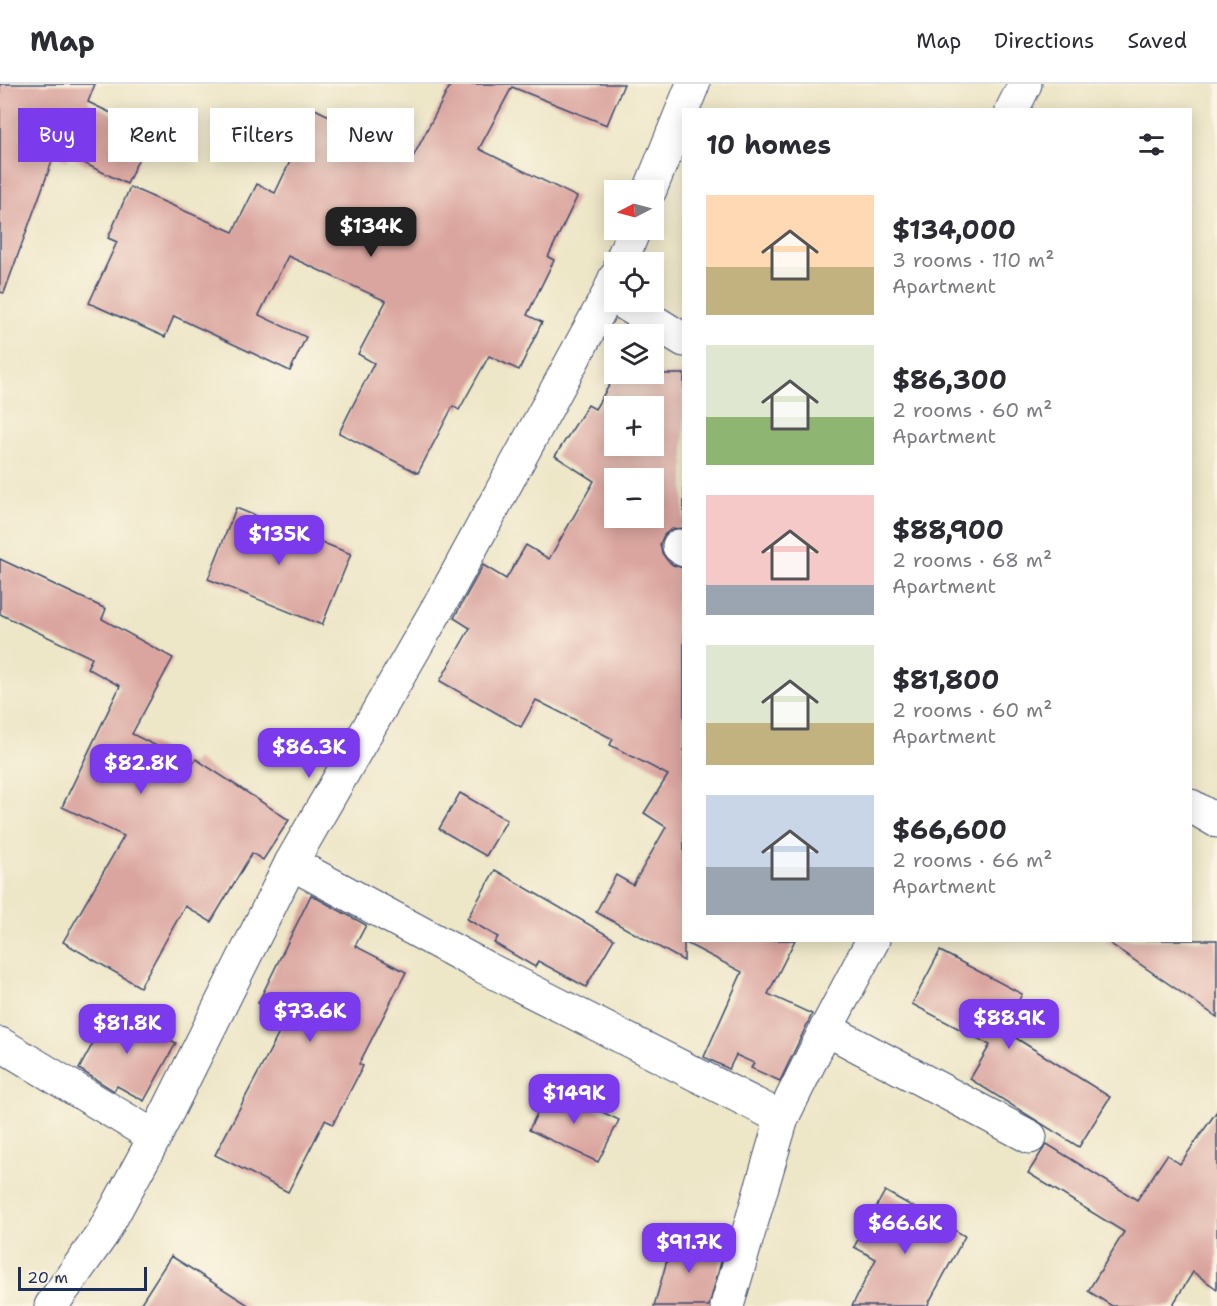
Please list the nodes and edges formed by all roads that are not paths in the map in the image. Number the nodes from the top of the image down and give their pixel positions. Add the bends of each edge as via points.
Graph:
1 (693, 84) edge
2 (1025, 84) edge
3 (683, 108) edge
4 (1013, 108) edge
5 (682, 111) edge
6 (654, 180) edge
7 (604, 312) edge
8 (644, 312) edge
9 (682, 339) edge
10 (1192, 807) edge
11 (1217, 821) edge
12 (291, 863) junction
13 (872, 942) edge
14 (826, 1029) junction
15 (0, 1044) edge
16 (782, 1118) junction
17 (155, 1137) junction
18 (1030, 1137) dead end
19 (51, 1306) edge
20 (727, 1306) edge

1 - 3 street
2 - 4 street
5 - 6 street
7 - 12 street
8 - 9 street
10 - 11 street
12 - 16 street via 484,967
12 - 17 street
13 - 14 street
14 - 16 street
14 - 18 street
15 - 17 street
16 - 20 street
17 - 19 street via 103,1233

